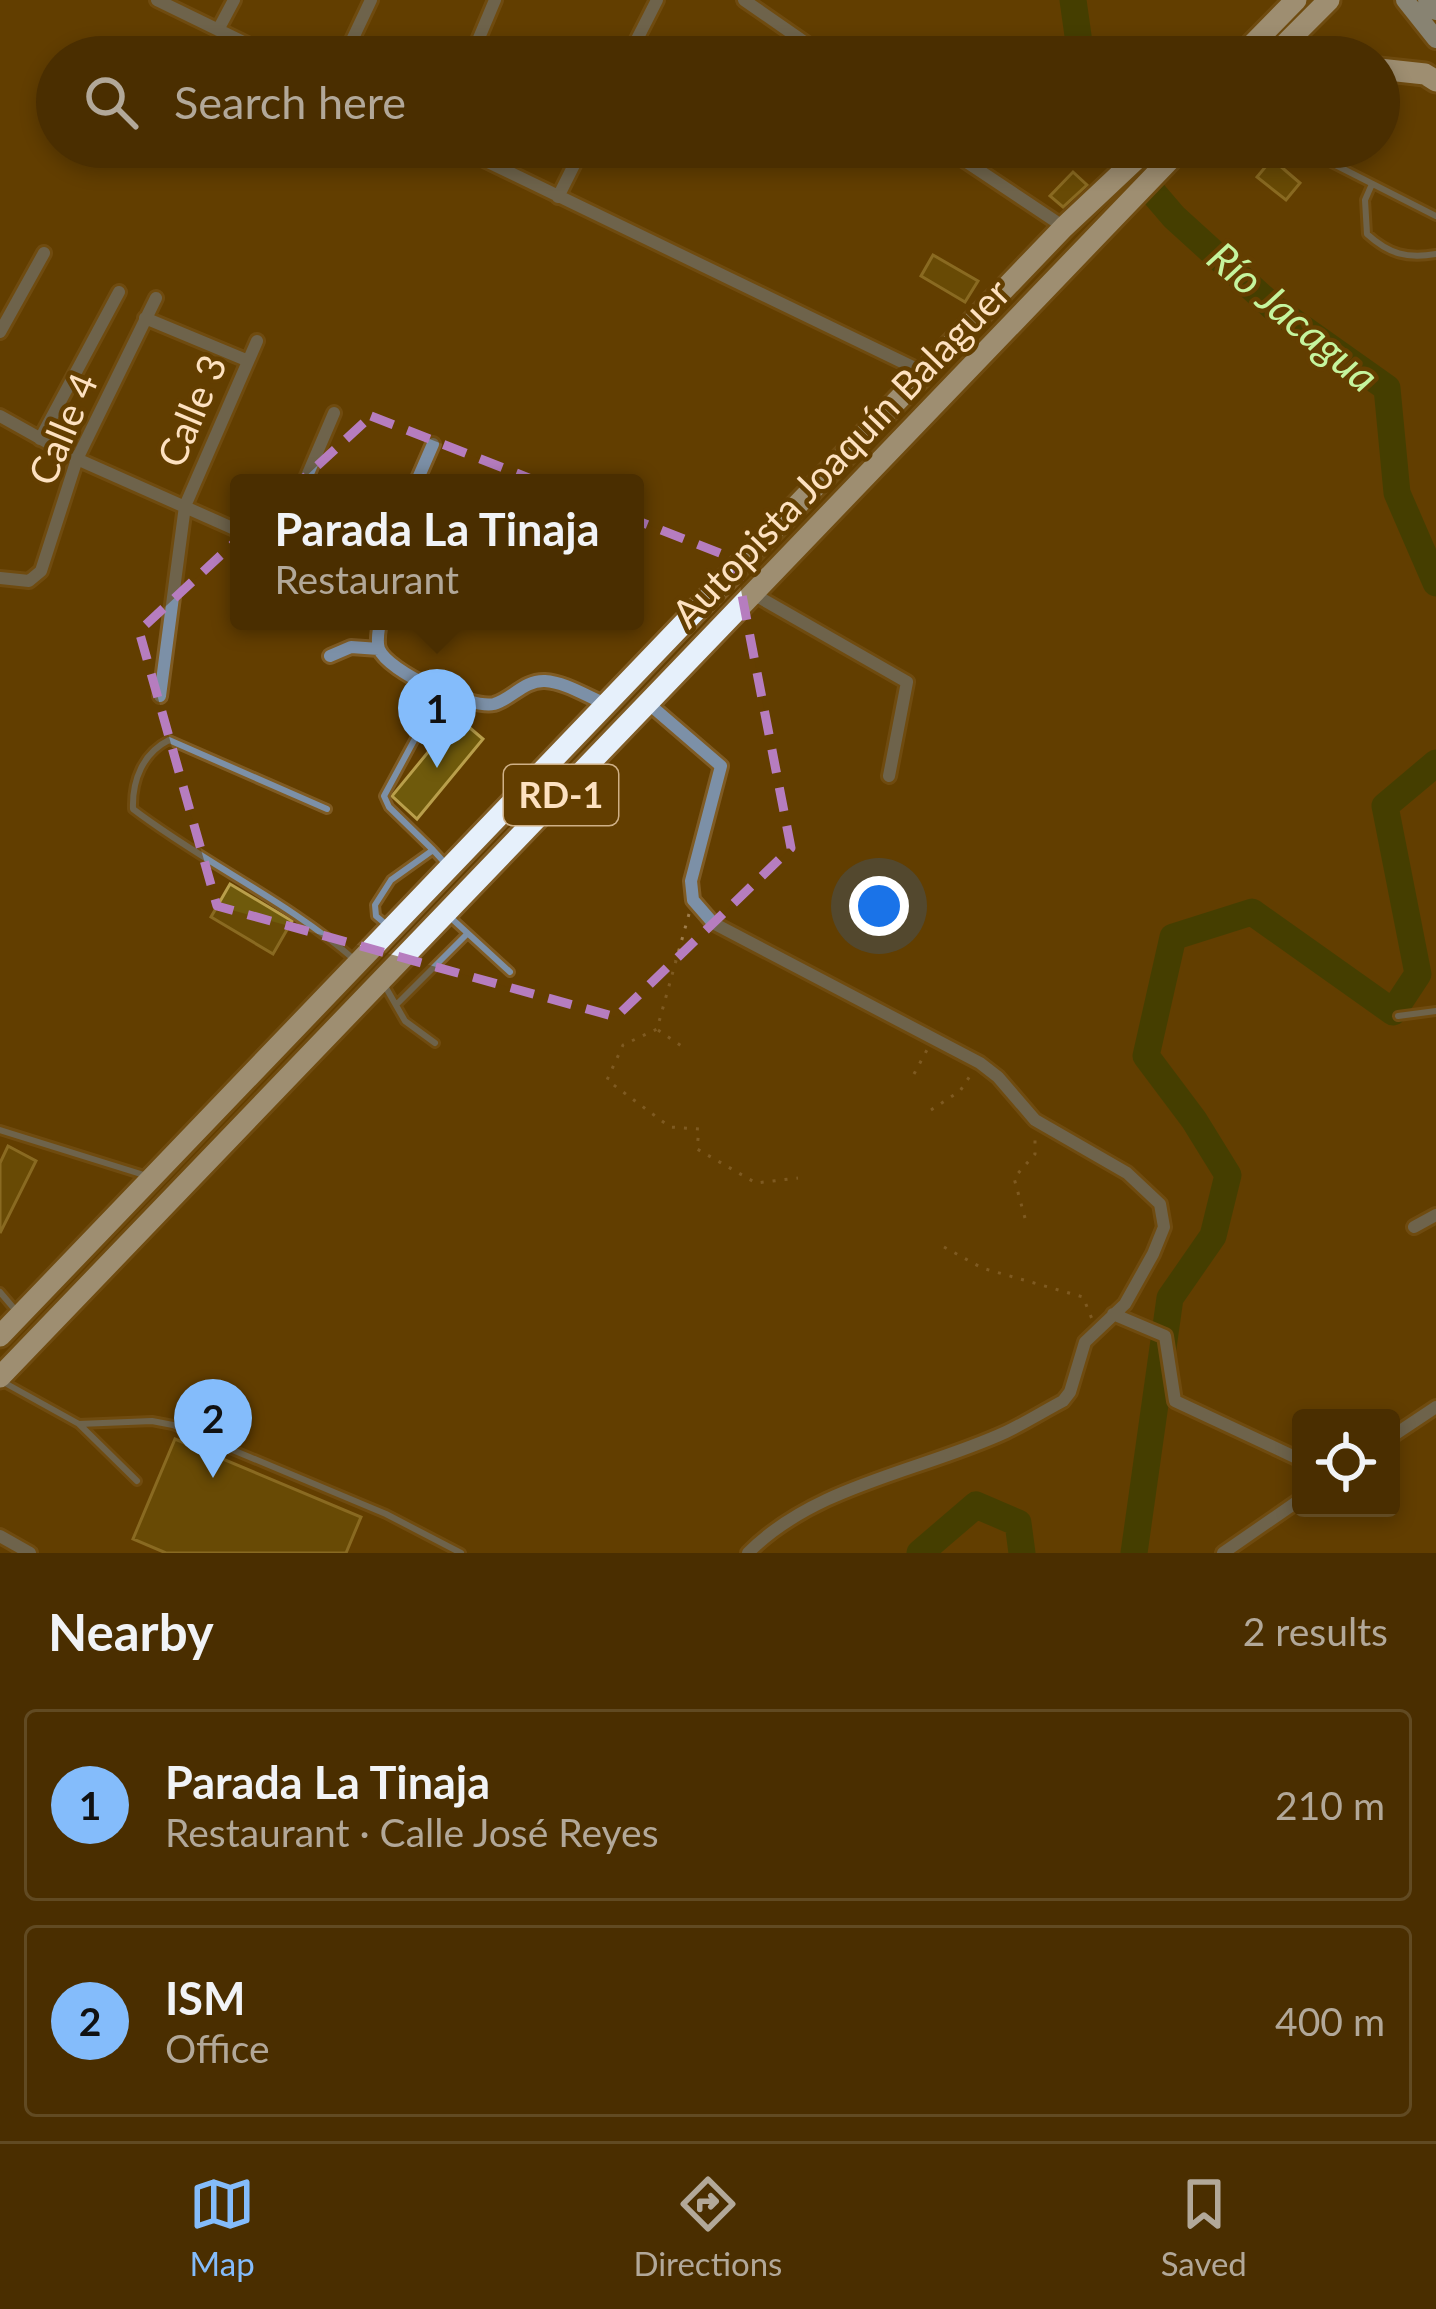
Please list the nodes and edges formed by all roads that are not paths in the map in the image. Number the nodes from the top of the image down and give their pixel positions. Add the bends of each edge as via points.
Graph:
1 (157, 0) edge
2 (234, 0) edge
3 (371, 0) edge
4 (495, 0) edge
5 (657, 0) edge
6 (744, 0) edge
7 (1296, 0) edge
8 (1329, 0) edge
9 (1405, 0) edge
10 (1427, 0) edge
11 (1436, 11) edge
12 (218, 29) junction
13 (232, 36) edge
14 (354, 36) edge
15 (480, 36) edge
16 (639, 36) edge
17 (796, 36) edge
18 (1261, 36) edge
19 (1293, 36) edge
20 (1436, 39) edge
21 (1400, 71) edge
22 (1436, 81) edge
23 (500, 168) edge
24 (572, 168) edge
25 (976, 168) edge
26 (1126, 168) edge
27 (1166, 168) edge
28 (1341, 168) edge
29 (1372, 184) junction
30 (558, 197) junction
31 (1436, 216) edge
32 (1064, 227) junction
33 (44, 253) dead end
34 (1436, 254) edge
35 (119, 292) dead end
36 (156, 298) dead end
37 (145, 318) junction
38 (0, 332) edge
39 (256, 341) dead end
40 (246, 359) junction
41 (925, 373) junction
42 (334, 412) dead end
43 (0, 416) edge
44 (40, 439) junction
45 (433, 444) dead end
46 (77, 459) junction
47 (308, 474) edge
48 (420, 474) edge
49 (185, 506) junction
50 (230, 527) edge
51 (0, 578) edge
52 (755, 596) junction
53 (380, 630) edge
54 (380, 649) junction
55 (330, 656) dead end
56 (160, 696) dead end
57 (649, 704) junction
58 (607, 705) junction
59 (424, 722) dead end
60 (889, 776) dead end
61 (327, 809) dead end
62 (433, 850) junction
63 (450, 869) junction
64 (426, 894) junction
65 (447, 914) junction
66 (391, 929) junction
67 (466, 934) junction
68 (359, 963) junction
69 (510, 972) dead end
70 (382, 983) junction
71 (397, 1004) junction
72 (1436, 1011) edge
73 (1398, 1016) dead end
74 (435, 1043) dead end
75 (0, 1130) edge
76 (153, 1178) junction
77 (1436, 1215) edge
78 (1414, 1227) dead end
79 (0, 1292) edge
80 (1113, 1314) junction
81 (20, 1315) junction
82 (0, 1336) edge
83 (0, 1379) edge
84 (1436, 1407) edge
85 (79, 1424) junction
86 (1400, 1431) edge
87 (1292, 1456) edge
88 (137, 1481) dead end
89 (1292, 1505) edge
90 (0, 1536) edge
91 (30, 1553) edge
92 (460, 1553) edge
93 (748, 1553) edge
94 (1222, 1553) edge

1 - 12 street
2 - 12 street
3 - 14 street
4 - 15 street
5 - 16 street
6 - 17 street
7 - 18 highway
8 - 19 highway
9 - 20 main road
10 - 11 main road
12 - 13 street
21 - 22 highway
23 - 30 street
24 - 30 street
25 - 32 street
26 - 32 highway, Autopista Joaquín Balaguer / RD-1
27 - 52 highway, Autopista Joaquín Balaguer / RD-1
28 - 29 lane
29 - 31 lane
29 - 34 lane via 1364,200 1367,234 1400,255
30 - 41 street
32 - 41 highway, Autopista Joaquín Balaguer / RD-1
33 - 38 street
35 - 44 street
36 - 37 street, Calle 4
37 - 40 street
37 - 46 street, Calle 4
39 - 40 street, Calle 3
40 - 49 street, Calle 3
41 - 58 highway, Autopista Joaquín Balaguer / RD-1
42 - 47 street
43 - 44 street
44 - 46 street
45 - 48 street
46 - 49 street
46 - 51 street, Calle 4 via 40,571 29,581
49 - 50 street
49 - 56 street, Calle 3
52 - 57 highway, Autopista Joaquín Balaguer / RD-1
52 - 60 street via 907,682
53 - 54 street
54 - 55 street via 350,647
54 - 58 street via 397,668 477,704 544,681
57 - 65 highway, Autopista Joaquín Balaguer / RD-1
57 - 80 street via 721,766 695,861 693,900 713,923 980,1063 1035,1120 1127,1173 1160,1204 1159,1240
58 - 63 highway, Autopista Joaquín Balaguer / RD-1
59 - 62 lane via 384,796
61 - 68 lane via 170,740 147,757 133,794 133,809 180,845 298,913
62 - 63 lane
62 - 66 lane via 377,898 374,912
63 - 64 highway, Autopista Joaquín Balaguer / RD-1
64 - 65 lane
64 - 66 highway, Autopista Joaquín Balaguer / RD-1
65 - 67 lane
65 - 70 highway, Autopista Joaquín Balaguer / RD-1
66 - 68 highway, Autopista Joaquín Balaguer / RD-1
67 - 69 lane
67 - 71 lane
68 - 76 highway, Autopista Joaquín Balaguer / RD-1
70 - 71 lane
70 - 83 highway, Autopista Joaquín Balaguer / RD-1
71 - 74 lane via 405,1022
72 - 73 lane
75 - 76 lane
76 - 81 highway, Autopista Joaquín Balaguer / RD-1
77 - 78 street
79 - 81 lane
80 - 87 street via 1165,1336 1175,1401
80 - 93 street via 1084,1342 1063,1401 1005,1432 846,1490
81 - 82 highway, Autopista Joaquín Balaguer / RD-1
83 - 85 lane
84 - 86 street
85 - 88 lane
85 - 92 lane via 173,1425
89 - 94 street
90 - 91 street

